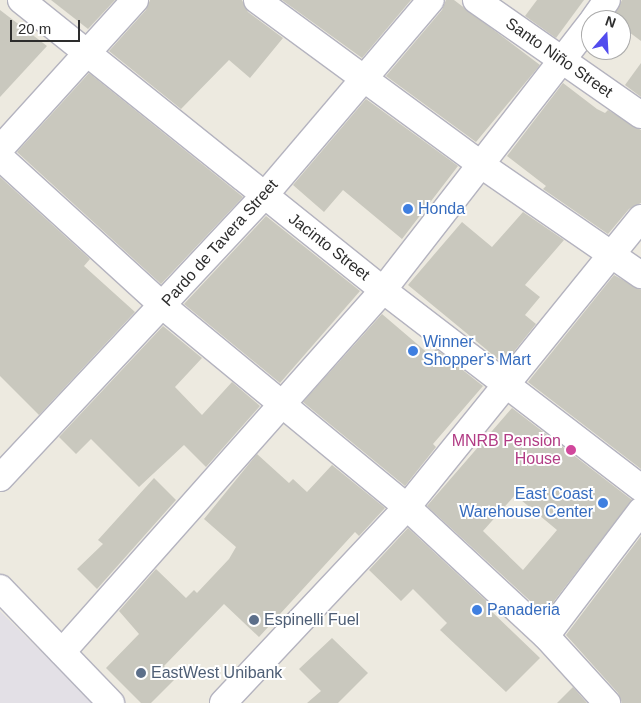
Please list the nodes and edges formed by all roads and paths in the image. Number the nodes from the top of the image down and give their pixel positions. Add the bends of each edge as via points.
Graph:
1 (21, 0) edge
2 (135, 0) edge
3 (257, 0) edge
4 (431, 0) edge
5 (476, 0) edge
6 (581, 36) edge
7 (89, 54) junction
8 (563, 61) junction
9 (363, 81) junction
10 (641, 115) edge
11 (0, 149) edge
12 (0, 157) edge
13 (480, 164) junction
14 (264, 196) junction
15 (641, 218) edge
16 (611, 255) junction
17 (641, 275) edge
18 (383, 290) junction
19 (163, 306) junction
20 (505, 386) junction
21 (283, 405) junction
22 (0, 478) edge
23 (641, 488) edge
24 (406, 507) junction
25 (641, 510) edge
26 (0, 588) edge
27 (546, 636) junction
28 (62, 652) junction
29 (111, 703) edge
30 (223, 703) edge
31 (607, 703) edge

1 - 7 street, Jacinto Street
2 - 7 street
3 - 9 street
4 - 9 street, Pardo de Tavera Street
5 - 8 street, Santo Niño Street
6 - 8 street
7 - 11 street
7 - 14 street, Jacinto Street
8 - 10 street, Santo Niño Street
8 - 13 street
9 - 13 street
9 - 14 street, Pardo de Tavera Street
12 - 19 street
13 - 16 street
13 - 18 street
14 - 18 street, Jacinto Street
14 - 19 street, Pardo de Tavera Street
15 - 16 street
16 - 17 street
16 - 20 street
18 - 20 street, Jacinto Street
18 - 21 street
19 - 21 street
19 - 22 street, Pardo de Tavera Street
20 - 23 street, Jacinto Street
20 - 24 street
21 - 24 street
21 - 28 street
24 - 27 street
24 - 30 street
25 - 27 street
26 - 28 street
27 - 31 street
28 - 29 street

